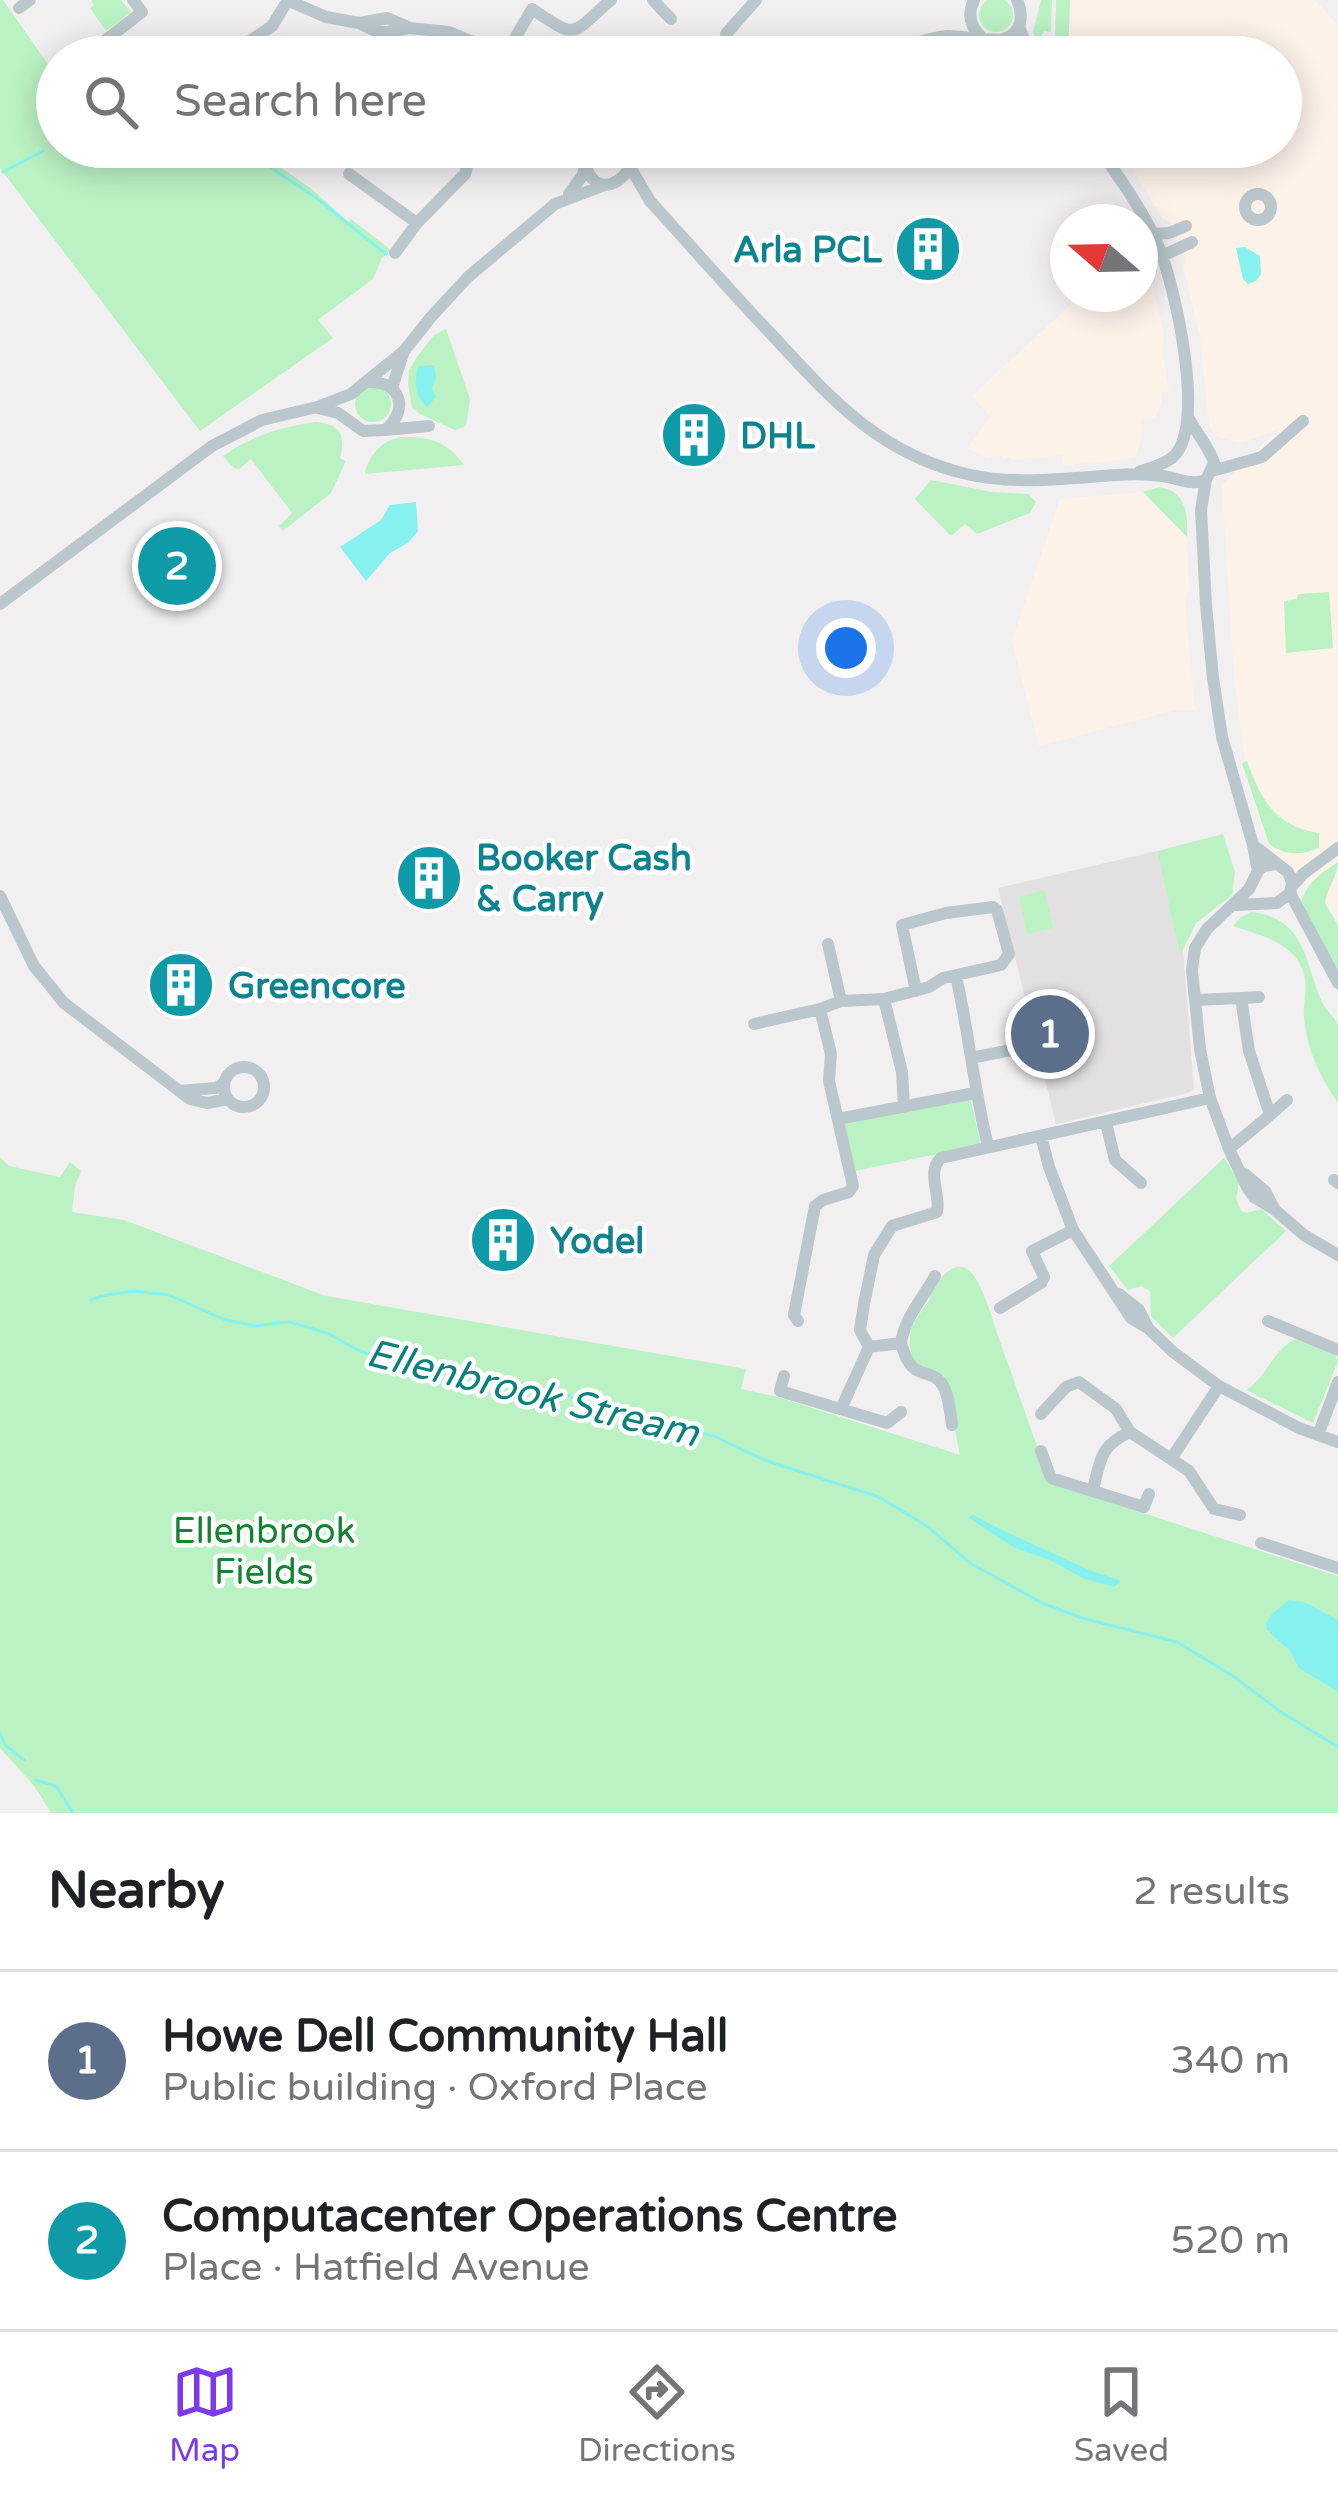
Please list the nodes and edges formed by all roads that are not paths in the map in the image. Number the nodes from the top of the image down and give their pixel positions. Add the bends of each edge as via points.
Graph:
1 (133, 0) edge
2 (288, 0) edge
3 (518, 0) edge
4 (611, 0) edge
5 (653, 0) edge
6 (756, 0) edge
7 (972, 4) edge
8 (532, 9) junction
9 (670, 19) dead end
10 (726, 34) dead end
11 (113, 36) edge
12 (257, 36) edge
13 (458, 36) edge
14 (517, 36) edge
15 (941, 36) edge
16 (980, 36) edge
17 (467, 168) edge
18 (585, 168) edge
19 (589, 168) edge
20 (626, 168) edge
21 (635, 168) edge
22 (1111, 168) edge
23 (350, 174) dead end
24 (608, 184) junction
25 (564, 199) junction
26 (650, 201) junction
27 (1133, 204) edge
28 (417, 224) junction
29 (1186, 226) dead end
30 (1158, 234) edge
31 (1192, 242) dead end
32 (1158, 247) edge
33 (394, 253) dead end
34 (1162, 256) junction
35 (404, 351) junction
36 (367, 382) junction
37 (392, 388) junction
38 (351, 394) junction
39 (317, 407) junction
40 (400, 407) junction
41 (1188, 417) junction
42 (1303, 421) dead end
43 (352, 422) junction
44 (385, 430) junction
45 (1206, 448) junction
46 (1177, 452) junction
47 (1247, 460) junction
48 (1134, 474) junction
49 (1209, 476) junction
50 (1183, 481) junction
51 (1201, 510) junction
52 (0, 604) edge
53 (1253, 845) junction
54 (1338, 848) edge
55 (1319, 860) junction
56 (1279, 865) junction
57 (1256, 874) junction
58 (1291, 891) junction
59 (0, 896) edge
60 (1273, 903) junction
61 (1235, 905) junction
62 (1304, 923) junction
63 (902, 926) junction
64 (886, 930) dead end
65 (828, 944) dead end
66 (956, 976) junction
67 (1338, 982) edge
68 (916, 991) junction
69 (1259, 997) dead end
70 (1241, 998) junction
71 (884, 999) junction
72 (1195, 1000) junction
73 (841, 1001) junction
74 (820, 1009) junction
75 (754, 1024) dead end
76 (1031, 1046) dead end
77 (970, 1058) junction
78 (224, 1083) junction
79 (178, 1091) junction
80 (975, 1093) junction
81 (1210, 1098) junction
82 (228, 1099) junction
83 (1287, 1100) dead end
84 (904, 1106) junction
85 (1270, 1115) junction
86 (838, 1119) junction
87 (1106, 1123) junction
88 (1041, 1136) junction
89 (988, 1146) junction
90 (1229, 1149) junction
91 (1141, 1183) dead end
92 (1073, 1230) junction
93 (1338, 1255) edge
94 (934, 1276) dead end
95 (1000, 1308) dead end
96 (798, 1321) dead end
97 (1268, 1322) dead end
98 (901, 1343) junction
99 (869, 1347) junction
100 (1338, 1350) edge
101 (784, 1376) dead end
102 (1338, 1382) edge
103 (1219, 1386) junction
104 (841, 1408) junction
105 (901, 1412) dead end
106 (1041, 1414) dead end
107 (952, 1425) dead end
108 (1130, 1432) junction
109 (1318, 1436) junction
110 (1338, 1442) edge
111 (1041, 1450) dead end
112 (1171, 1460) junction
113 (1093, 1490) junction
114 (1149, 1494) dead end
115 (1240, 1515) dead end
116 (1262, 1543) dead end
117 (1338, 1551) edge
118 (1336, 1567) edge

1 - 11 street via 148,8
2 - 12 street
2 - 13 street via 375,31
3 - 8 street
4 - 8 street via 567,32
5 - 9 street
6 - 10 street
7 - 15 street
7 - 16 street via 971,25
8 - 14 street
17 - 28 street
18 - 25 street
19 - 24 street via 591,178
20 - 24 street
21 - 26 street
22 - 27 street
23 - 28 street
24 - 25 street
24 - 26 street
25 - 35 street via 468,278
26 - 48 street via 834,401 876,436 987,478
28 - 33 street
29 - 30 street
31 - 34 street
32 - 34 street
34 - 41 street via 1182,340
35 - 36 street
35 - 37 street
36 - 37 street
36 - 38 street
37 - 40 street
38 - 39 street
38 - 43 street
39 - 43 street
39 - 52 street via 262,420 212,446
40 - 44 street
40 - 44 street via 429,426
41 - 45 street
41 - 46 street
42 - 47 street via 1262,457
43 - 44 street
45 - 46 street via 1188,444
45 - 47 street
45 - 49 street via 1214,463
46 - 48 street
46 - 50 street via 1172,464
47 - 49 street
48 - 50 street
49 - 50 street
49 - 51 street
50 - 51 street
51 - 53 street via 1219,721
53 - 56 street
53 - 57 street
54 - 55 street
55 - 56 street
55 - 58 street
56 - 57 street
56 - 58 street
57 - 60 street via 1256,894
57 - 61 street
58 - 60 street
58 - 62 street
59 - 79 street via 34,966 64,1003
60 - 61 street
60 - 62 street
61 - 72 street via 1195,948
62 - 67 street
63 - 64 street
63 - 66 street via 963,909 997,910 1009,955
63 - 68 street
65 - 73 street
66 - 68 street
66 - 77 street
68 - 71 street
69 - 70 street
70 - 72 street
70 - 85 street
71 - 73 street
71 - 84 street
72 - 81 street
73 - 74 street
74 - 75 street
74 - 86 street
76 - 77 street
77 - 80 street
78 - 79 street
78 - 82 street
78 - 82 street via 244,1066 264,1082 251,1106
79 - 82 street via 207,1102
80 - 84 street
80 - 89 street
81 - 87 street
81 - 90 street
83 - 85 street
84 - 86 street
85 - 90 street
86 - 96 street via 853,1186 815,1206
87 - 88 street
87 - 91 street via 1115,1160
88 - 89 street
88 - 92 street
89 - 99 street via 941,1158 933,1171 937,1212 892,1226 874,1255 854,1330
90 - 93 street via 1254,1196
92 - 95 street via 1032,1251 1041,1283
92 - 103 street via 1130,1316
94 - 98 street
97 - 100 street
98 - 99 street
98 - 107 street via 914,1371 940,1380
99 - 104 street
101 - 104 street via 780,1391
102 - 109 street
103 - 109 street
103 - 112 street
104 - 105 street via 886,1423
106 - 108 street via 1079,1382 1116,1409
108 - 112 street
108 - 113 street via 1109,1442
109 - 110 street
111 - 113 street via 1051,1478
112 - 115 street via 1190,1471 1210,1506
113 - 114 street via 1144,1507
116 - 118 street
117 - 118 street

